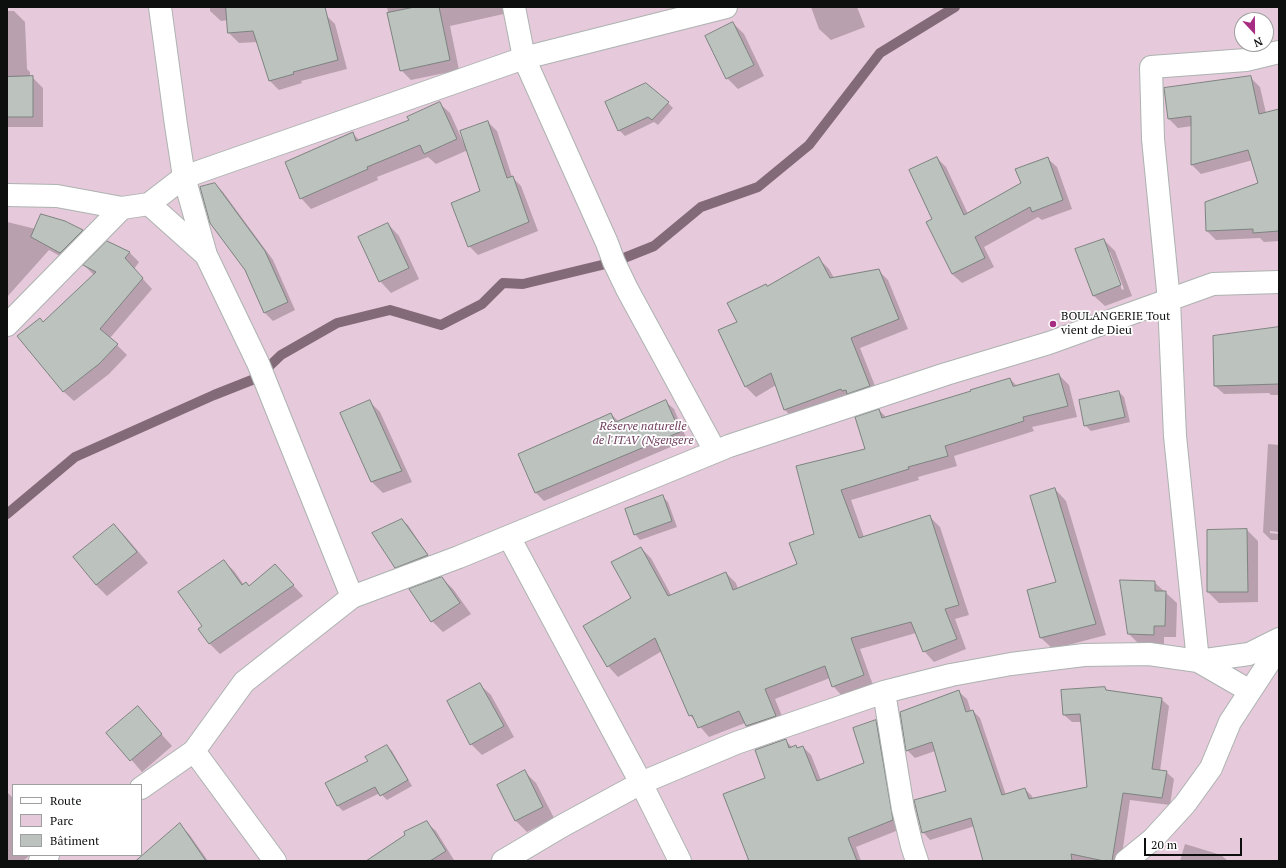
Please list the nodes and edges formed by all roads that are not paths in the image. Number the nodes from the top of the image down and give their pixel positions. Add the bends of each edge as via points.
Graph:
1 (160, 7) edge
2 (514, 7) edge
3 (726, 7) edge
4 (1279, 52) edge
5 (524, 58) junction
6 (184, 177) junction
7 (7, 194) edge
8 (149, 204) junction
9 (122, 208) junction
10 (206, 254) junction
11 (1279, 282) edge
12 (1169, 300) junction
13 (7, 325) edge
14 (715, 451) junction
15 (509, 537) junction
16 (352, 596) junction
17 (1279, 639) edge
18 (1279, 647) edge
19 (1198, 660) junction
20 (1250, 691) junction
21 (884, 692) junction
22 (194, 751) junction
23 (641, 783) junction
24 (142, 787) edge
25 (275, 861) edge
26 (503, 861) edge
27 (680, 861) edge
28 (917, 861) edge
29 (1126, 861) edge

1 - 6 street
2 - 5 street
3 - 5 street
4 - 12 street via 1246,60 1151,67 1153,139
5 - 6 street
5 - 14 street via 614,262
6 - 8 street
6 - 10 street
7 - 9 street via 57,196
8 - 9 street
8 - 10 street
9 - 13 street
10 - 16 street via 258,362
11 - 12 street via 1213,284
12 - 14 street via 1049,343 946,374
12 - 19 street via 1175,436
14 - 15 street
15 - 16 street
15 - 23 street
16 - 22 street via 244,682
17 - 19 street via 1249,654
18 - 20 street
19 - 20 street
19 - 21 street via 1149,654 1084,655 951,675
20 - 29 street via 1230,722 1207,774 1153,839
21 - 23 street via 736,743
21 - 28 street via 903,809
22 - 24 street
22 - 25 street
23 - 26 street
23 - 27 street

